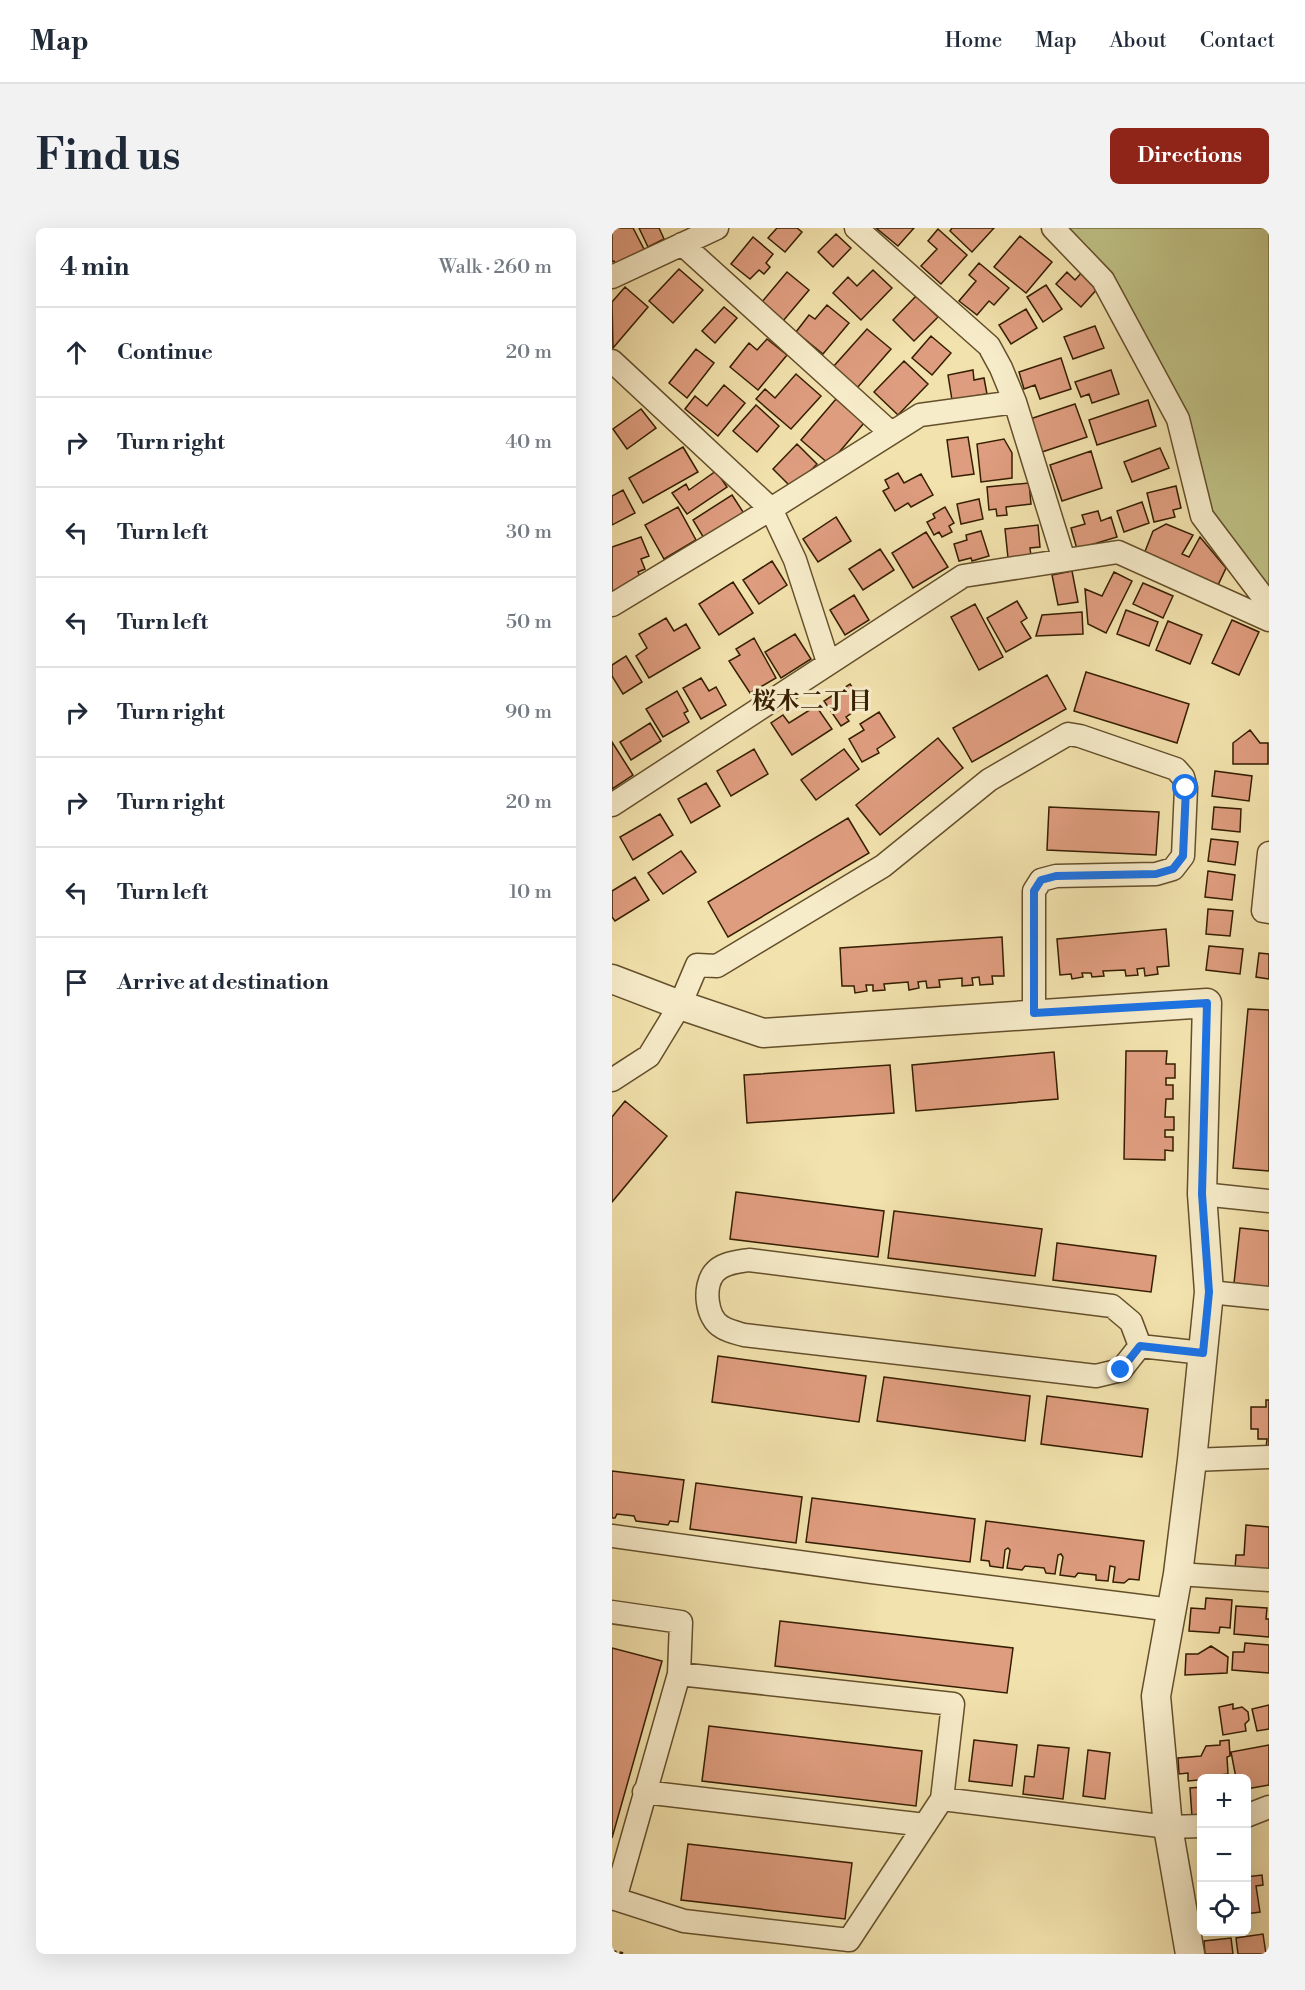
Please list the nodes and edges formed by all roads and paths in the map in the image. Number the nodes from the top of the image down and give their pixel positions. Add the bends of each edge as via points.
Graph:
1 (717, 228) edge
2 (855, 228) edge
3 (1053, 228) edge
4 (682, 244) junction
5 (612, 277) edge
6 (612, 361) edge
7 (1015, 402) junction
8 (891, 434) junction
9 (771, 509) junction
10 (1064, 560) junction
11 (612, 605) edge
12 (1269, 605) edge
13 (1269, 620) edge
14 (828, 662) junction
15 (612, 805) edge
16 (1269, 853) edge
17 (1269, 912) edge
18 (612, 980) edge
19 (680, 1005) junction
20 (1034, 1013) junction
21 (612, 1080) edge
22 (1202, 1194) junction
23 (1269, 1201) edge
24 (1209, 1292) junction
25 (1269, 1298) edge
26 (1140, 1346) junction
27 (1203, 1353) junction
28 (1269, 1457) edge
29 (1192, 1460) junction
30 (612, 1536) edge
31 (1178, 1574) junction
32 (1269, 1580) edge
33 (1172, 1610) junction
34 (612, 1612) edge
35 (679, 1674) junction
36 (644, 1792) junction
37 (942, 1799) junction
38 (1269, 1807) edge
39 (1251, 1814) edge
40 (925, 1825) junction
41 (1197, 1826) edge
42 (1168, 1827) junction
43 (614, 1899) edge
44 (612, 1952) edge
45 (623, 1954) edge
46 (1190, 1954) edge

1 - 4 street
2 - 7 street via 989,346
3 - 12 street via 1103,280 1178,419 1202,516
4 - 5 street
4 - 8 street
6 - 9 street
7 - 8 street via 920,414
7 - 10 street
8 - 9 street
9 - 11 street
9 - 14 street via 795,560
10 - 13 street via 1118,552
10 - 14 street via 963,576
14 - 15 street
16 - 17 street via 1263,911
18 - 19 street
19 - 20 street via 763,1032
19 - 20 street via 697,964 717,966 883,866 989,780 1068,735 1176,769 1186,788 1183,856 1173,869 1156,874 1056,876 1041,880 1034,891
19 - 21 street via 649,1056
20 - 22 street via 1207,1003
22 - 23 street
22 - 24 street
24 - 25 street
24 - 27 street
26 - 26 street via 1121,1370 1096,1376 744,1335 721,1327 709,1309 707,1292 715,1272 730,1263 749,1260 1112,1306 1131,1322
26 - 27 street
27 - 29 street
28 - 29 street
29 - 31 street
30 - 33 street
31 - 32 street
31 - 33 street
33 - 42 street via 1156,1696
34 - 35 street via 681,1622
35 - 36 street
35 - 37 street via 953,1704
36 - 40 street
36 - 43 street
37 - 40 street
37 - 42 street
38 - 39 street
40 - 43 street via 849,1940 684,1921
41 - 42 street
42 - 46 street
44 - 45 path

